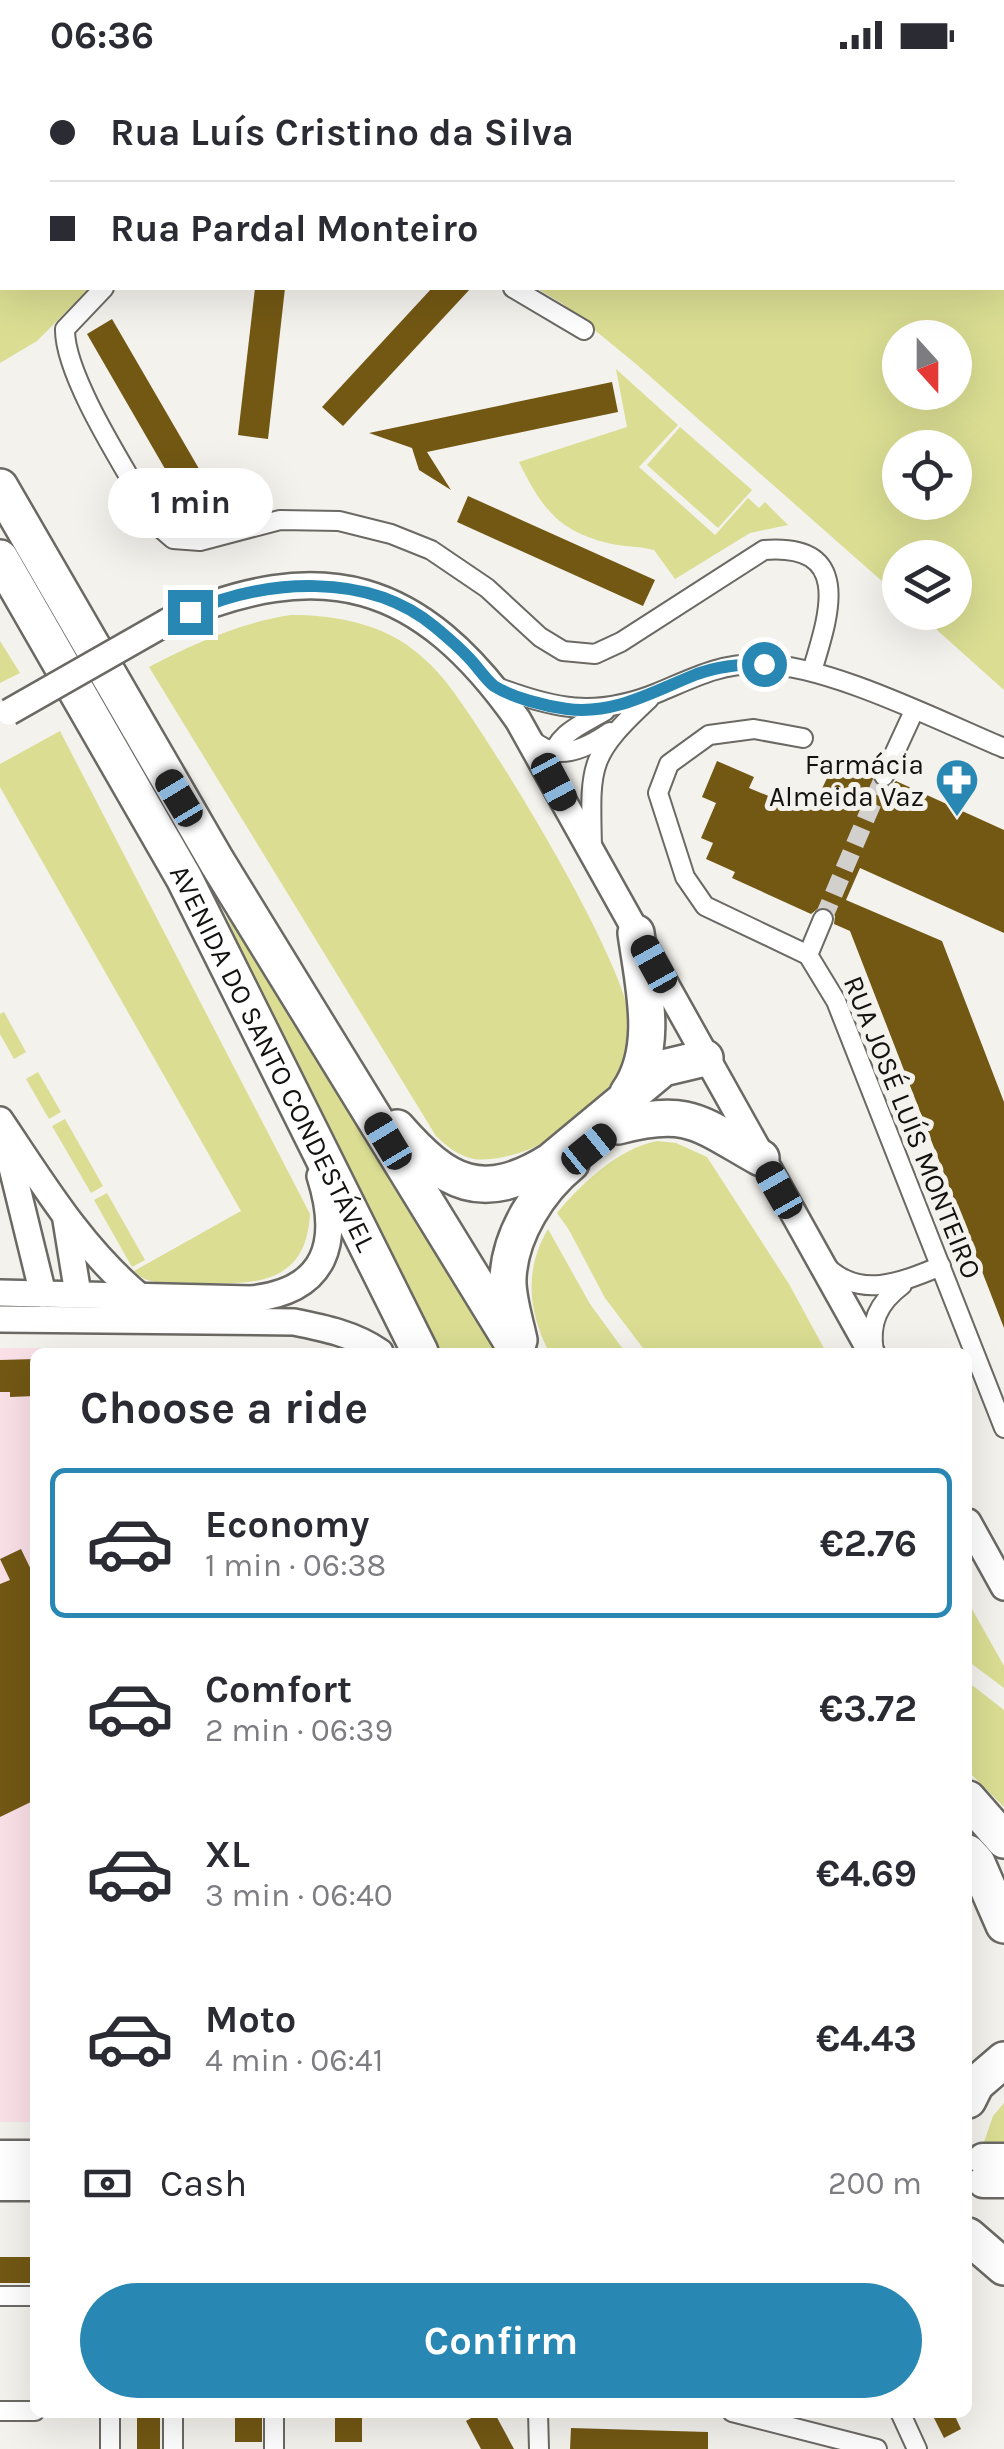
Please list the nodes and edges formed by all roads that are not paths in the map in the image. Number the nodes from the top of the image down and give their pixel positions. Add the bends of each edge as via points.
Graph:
1 (102, 290) edge
2 (516, 290) edge
3 (584, 330) dead end
4 (0, 488) edge
5 (0, 558) edge
6 (812, 671) junction
7 (494, 686) junction
8 (914, 711) junction
9 (5, 715) edge
10 (618, 715) junction
11 (526, 734) junction
12 (803, 738) dead end
13 (1004, 748) edge
14 (552, 752) junction
15 (884, 776) tunnel mouth
16 (554, 782) junction
17 (592, 852) junction
18 (823, 919) tunnel mouth
19 (636, 933) junction
20 (808, 955) junction
21 (704, 1058) junction
22 (338, 1059) junction
23 (299, 1114) junction
24 (618, 1116) junction
25 (0, 1123) edge
26 (12, 1157) junction
27 (761, 1158) junction
28 (0, 1186) edge
29 (66, 1217) junction
30 (816, 1254) junction
31 (941, 1266) junction
32 (915, 1277) junction
33 (0, 1294) edge
34 (43, 1294) junction
35 (78, 1294) junction
36 (136, 1294) junction
37 (0, 1319) edge
38 (374, 1348) edge
39 (418, 1348) edge
40 (518, 1348) edge
41 (519, 1348) edge
42 (871, 1348) edge
43 (873, 1348) edge
44 (1002, 1418) edge
45 (972, 1529) edge
46 (1004, 1587) edge
47 (972, 1804) edge
48 (1004, 1840) edge
49 (972, 1857) edge
50 (1004, 1925) edge
51 (0, 2156) edge
52 (30, 2156) edge
53 (0, 2185) edge
54 (30, 2185) edge
55 (0, 2296) edge
56 (30, 2296) edge
57 (0, 2410) edge
58 (30, 2410) edge
59 (110, 2418) edge
60 (173, 2418) edge
61 (274, 2418) edge
62 (538, 2418) edge
63 (756, 2418) edge
64 (903, 2418) edge
65 (110, 2449) edge
66 (174, 2449) edge
67 (274, 2449) edge
68 (539, 2449) edge
69 (877, 2449) edge
70 (917, 2449) edge

1 - 6 street via 66,329 65,349 158,526 173,540 280,520 338,521 391,534 431,550 488,588 563,651 595,654 764,550 790,548 823,568 829,584 830,610
2 - 3 street
4 - 22 highway, AVENIDA DO SANTO CONDESTÁVEL
5 - 23 highway, AVENIDA DO SANTO CONDESTÁVEL via 184,878
6 - 8 street
6 - 10 street via 740,664 696,674
7 - 9 street, bridge via 430,623 394,603 353,590 301,586 212,602
7 - 10 street via 536,702
7 - 11 street
8 - 13 street
8 - 15 street
10 - 14 street via 567,732
10 - 17 street via 594,771
11 - 14 street
11 - 16 street
12 - 20 street, RUA JOSÉ LUÍS MONTEIRO via 754,730 709,735 670,764 658,793 684,877 705,906
14 - 16 street
16 - 17 street
17 - 19 street
18 - 20 street
19 - 21 street
19 - 24 highway via 645,1046
20 - 31 street, RUA JOSÉ LUÍS MONTEIRO via 836,1001
21 - 24 highway via 663,1068
21 - 27 street
22 - 24 highway via 436,1169 474,1183 534,1171
22 - 40 highway, AVENIDA DO SANTO CONDESTÁVEL
23 - 36 street via 328,1202 331,1227 318,1269 274,1296
23 - 39 highway, AVENIDA DO SANTO CONDESTÁVEL
24 - 27 highway via 690,1119
24 - 41 highway via 542,1192 520,1229 508,1279
25 - 26 street
25 - 29 street
26 - 28 street
26 - 34 street
27 - 30 street
29 - 35 street
29 - 36 street
30 - 32 street via 854,1284
30 - 42 street
31 - 32 street
31 - 44 street, RUA JOSÉ LUÍS MONTEIRO
32 - 43 street via 880,1303
33 - 34 street
34 - 35 street
35 - 36 street
37 - 38 street via 294,1322
45 - 46 street
47 - 48 highway
49 - 50 highway
51 - 52 main road
53 - 54 main road
55 - 56 street
57 - 58 street
59 - 65 street
60 - 66 street
61 - 67 street
62 - 68 street
63 - 69 street
64 - 70 street

